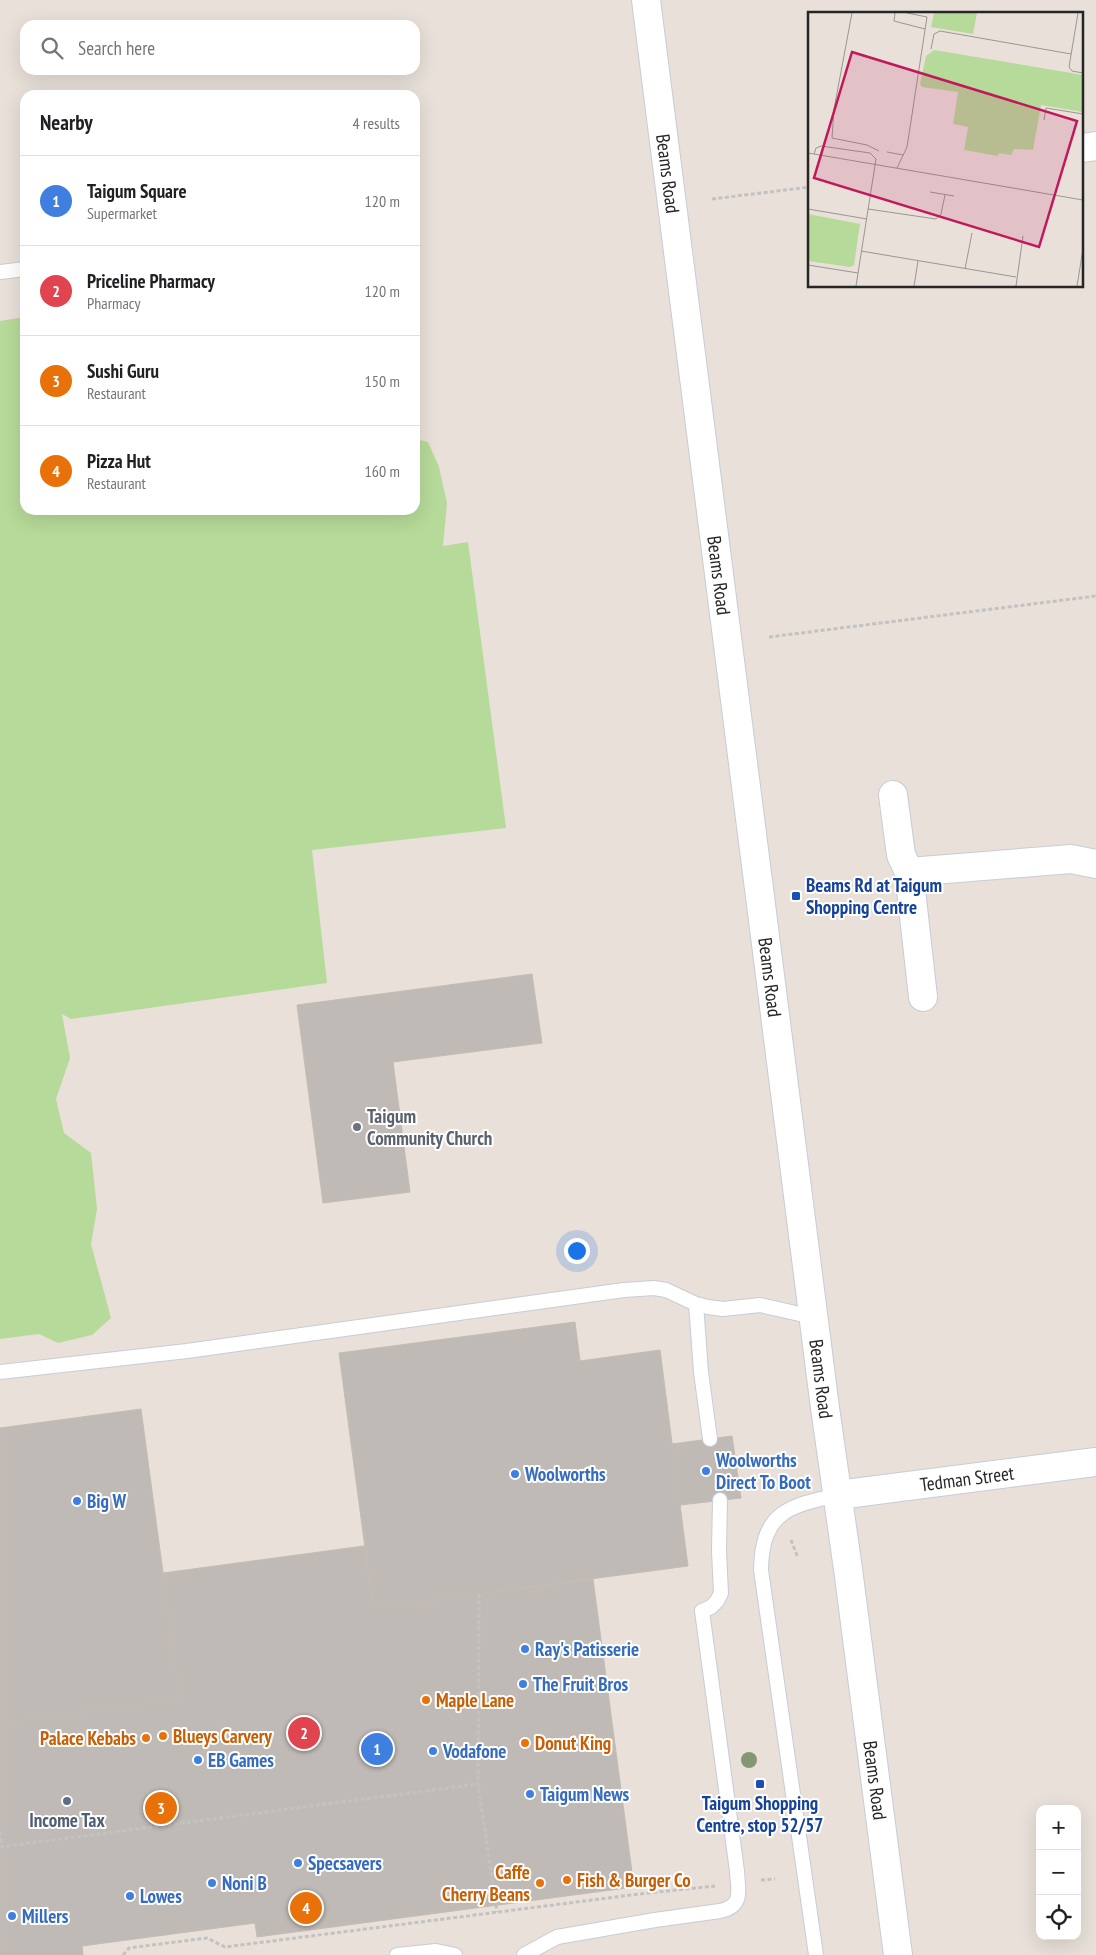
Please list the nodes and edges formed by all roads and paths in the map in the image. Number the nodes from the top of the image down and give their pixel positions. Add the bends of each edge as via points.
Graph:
1 (646, 0) edge
2 (808, 187) edge
3 (712, 199) dead end
4 (20, 270) edge
5 (0, 272) edge
6 (1096, 596) edge
7 (769, 636) dead end
8 (893, 795) dead end
9 (1096, 864) edge
10 (909, 872) junction
11 (923, 997) dead end
12 (696, 1304) junction
13 (813, 1317) junction
14 (0, 1372) edge
15 (710, 1439) dead end
16 (1096, 1462) edge
17 (838, 1495) junction
18 (720, 1500) dead end
19 (788, 1532) dead end
20 (798, 1558) dead end
21 (478, 1594) dead end
22 (478, 1784) junction
23 (0, 1832) edge
24 (1, 1846) edge
25 (775, 1879) dead end
26 (738, 1883) junction
27 (497, 1912) junction
28 (123, 1955) edge
29 (397, 1955) edge
30 (455, 1955) edge
31 (524, 1955) edge
32 (816, 1955) edge
33 (898, 1955) edge

1 - 13 main road, Beams Road
2 - 3 path
4 - 5 lane
6 - 7 path
8 - 10 main road via 901,855
9 - 10 main road via 1071,859
10 - 11 main road
12 - 13 lane via 723,1308 760,1305
12 - 14 lane via 666,1290 624,1290 196,1350
12 - 15 lane via 700,1372
13 - 17 main road, Beams Road
16 - 17 main road, Tedman Street
17 - 32 lane via 804,1502 781,1515 768,1529 761,1570
17 - 33 main road, Beams Road
18 - 26 lane via 721,1593 711,1608 702,1611
19 - 20 path
21 - 22 path
22 - 24 path
22 - 27 path
23 - 24 path
25 - 26 path
26 - 27 path
26 - 31 lane via 738,1898 729,1908 556,1937
27 - 28 path via 224,1947 207,1938 130,1948
29 - 30 lane via 436,1951

